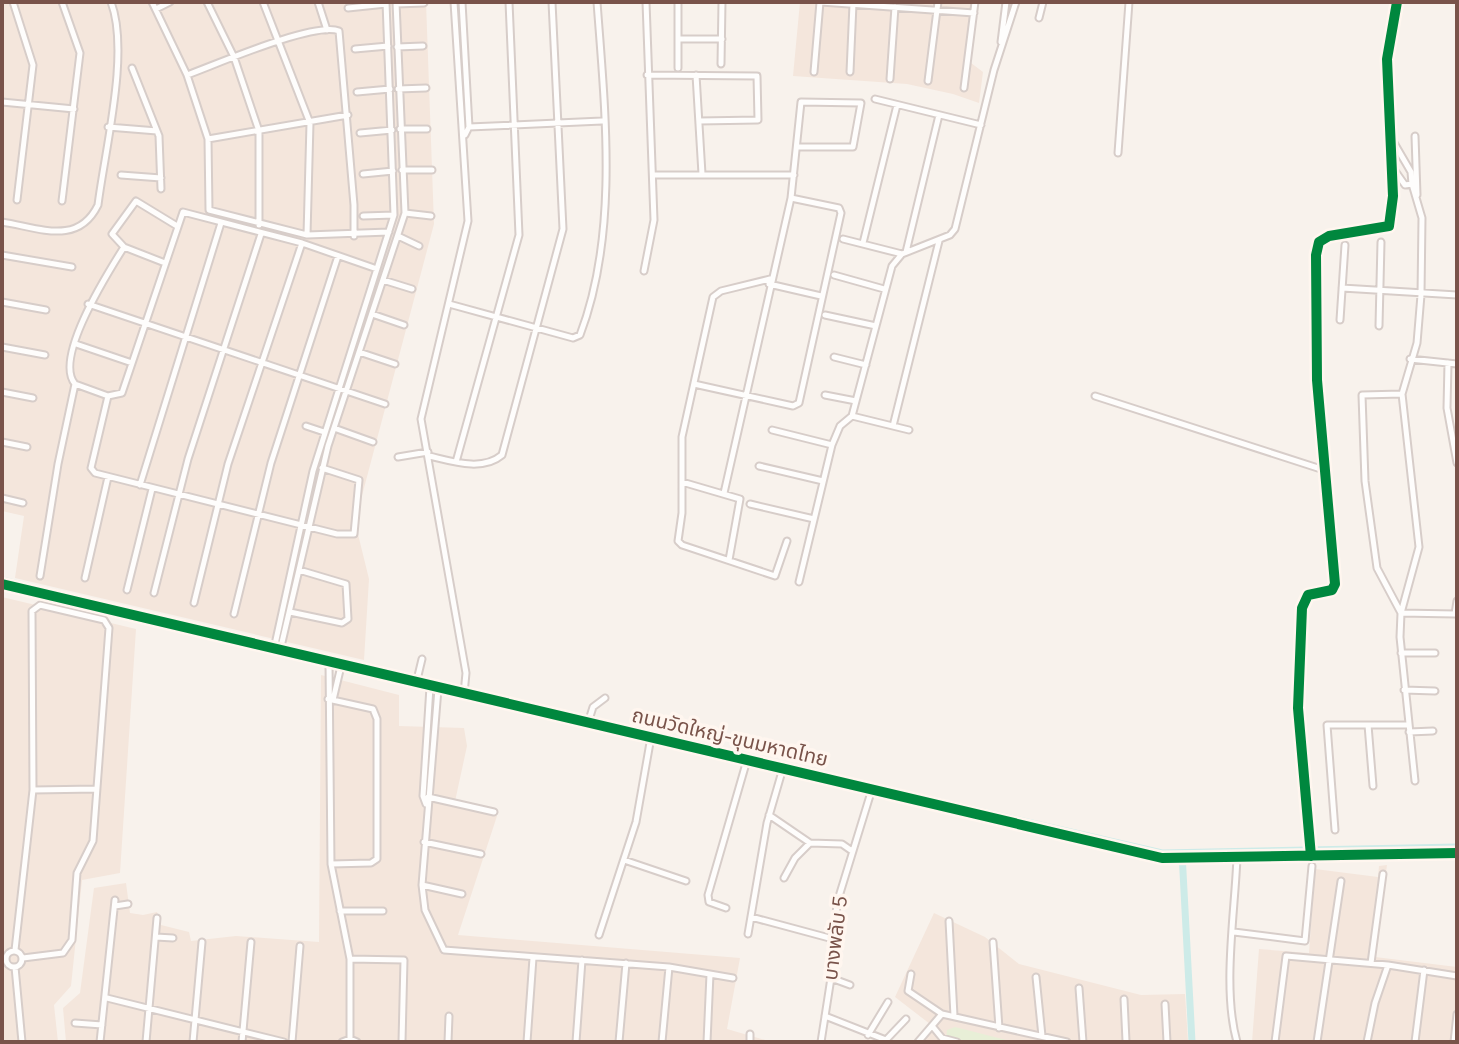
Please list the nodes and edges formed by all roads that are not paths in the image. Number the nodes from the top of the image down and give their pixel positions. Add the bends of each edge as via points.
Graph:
1 (13, 2) edge
2 (62, 2) edge
3 (111, 2) edge
4 (152, 2) edge
5 (170, 2) edge
6 (207, 2) edge
7 (263, 2) edge
8 (318, 2) edge
9 (454, 2) edge
10 (462, 2) edge
11 (509, 2) edge
12 (552, 2) edge
13 (597, 2) edge
14 (646, 2) edge
15 (678, 2) edge
16 (722, 2) edge
17 (820, 2) edge
18 (938, 2) edge
19 (975, 2) edge
20 (1006, 2) edge
21 (1016, 2) edge
22 (1043, 2) edge
23 (1129, 2) edge
24 (1397, 2) edge
25 (386, 3) edge
26 (396, 3) edge
27 (424, 3) edge
28 (842, 3) edge
29 (853, 4) junction
30 (879, 4) edge
31 (905, 5) edge
32 (895, 7) junction
33 (348, 8) dead end
34 (156, 9) junction
35 (937, 10) junction
36 (974, 13) junction
37 (1039, 18) dead end
38 (327, 30) junction
39 (678, 39) junction
40 (722, 39) junction
41 (281, 40) junction
42 (388, 46) junction
43 (423, 46) dead end
44 (397, 47) junction
45 (1002, 47) junction
46 (456, 48) junction
47 (463, 48) junction
48 (355, 49) dead end
49 (234, 57) junction
50 (721, 64) dead end
51 (132, 68) dead end
52 (678, 68) dead end
53 (389, 71) junction
54 (398, 71) junction
55 (814, 72) dead end
56 (850, 72) dead end
57 (187, 75) junction
58 (647, 75) junction
59 (696, 75) junction
60 (890, 79) dead end
61 (928, 81) dead end
62 (426, 88) dead end
63 (964, 88) dead end
64 (390, 89) junction
65 (398, 89) junction
66 (357, 92) dead end
67 (875, 99) dead end
68 (2, 102) edge
69 (30, 104) junction
70 (897, 105) junction
71 (74, 109) junction
72 (348, 115) junction
73 (939, 115) junction
74 (602, 121) junction
75 (699, 121) junction
76 (310, 123) junction
77 (560, 123) junction
78 (517, 124) junction
79 (981, 125) junction
80 (108, 127) junction
81 (469, 127) junction
82 (400, 129) junction
83 (427, 129) dead end
84 (392, 130) junction
85 (157, 131) junction
86 (259, 131) junction
87 (360, 133) dead end
88 (1390, 135) junction
89 (465, 136) junction
90 (1415, 136) dead end
91 (208, 139) junction
92 (799, 147) junction
93 (1118, 153) dead end
94 (1391, 167) junction
95 (402, 170) junction
96 (432, 170) dead end
97 (393, 171) junction
98 (363, 174) dead end
99 (702, 174) junction
100 (121, 175) dead end
101 (654, 175) junction
102 (794, 175) junction
103 (161, 178) junction
104 (1412, 184) junction
105 (161, 189) dead end
106 (791, 198) junction
107 (17, 200) dead end
108 (1417, 200) junction
109 (62, 201) dead end
110 (405, 213) junction
111 (394, 215) junction
112 (363, 216) dead end
113 (431, 216) dead end
114 (2, 222) edge
115 (221, 223) junction
116 (259, 225) junction
117 (177, 226) junction
118 (389, 232) junction
119 (261, 234) junction
120 (307, 235) junction
121 (354, 236) junction
122 (398, 236) junction
123 (843, 239) dead end
124 (940, 240) junction
125 (1381, 242) dead end
126 (302, 243) junction
127 (863, 243) junction
128 (1345, 245) dead end
129 (419, 246) dead end
130 (124, 247) junction
131 (385, 247) junction
132 (393, 250) junction
133 (904, 253) junction
134 (2, 255) edge
135 (338, 256) junction
136 (165, 263) junction
137 (72, 267) dead end
138 (377, 269) junction
139 (644, 271) dead end
140 (834, 275) dead end
141 (383, 280) junction
142 (769, 281) junction
143 (1342, 288) junction
144 (412, 289) dead end
145 (884, 289) junction
146 (1380, 293) junction
147 (1421, 295) junction
148 (1457, 295) edge
149 (821, 296) junction
150 (2, 302) edge
151 (88, 304) junction
152 (449, 304) junction
153 (46, 310) dead end
154 (372, 314) junction
155 (825, 315) dead end
156 (496, 318) junction
157 (1340, 320) dead end
158 (146, 323) junction
159 (404, 325) dead end
160 (876, 326) junction
161 (1379, 326) dead end
162 (538, 328) junction
163 (357, 332) junction
164 (364, 335) junction
165 (185, 336) junction
166 (76, 344) junction
167 (2, 347) edge
168 (223, 350) junction
169 (359, 352) junction
170 (45, 355) dead end
171 (834, 357) dead end
172 (1410, 359) junction
173 (261, 362) junction
174 (132, 363) junction
175 (1448, 363) junction
176 (395, 364) dead end
177 (1457, 364) edge
178 (866, 365) junction
179 (300, 373) junction
180 (75, 384) junction
181 (694, 384) junction
182 (338, 386) junction
183 (346, 389) junction
184 (2, 392) edge
185 (1402, 394) junction
186 (745, 395) junction
187 (825, 395) dead end
188 (108, 396) junction
189 (1095, 396) dead end
190 (33, 398) dead end
191 (856, 401) junction
192 (385, 404) dead end
193 (852, 416) junction
194 (306, 426) dead end
195 (893, 426) junction
196 (334, 428) junction
197 (772, 430) dead end
198 (909, 430) dead end
199 (324, 432) junction
200 (2, 442) edge
201 (373, 442) dead end
202 (832, 445) junction
203 (27, 447) dead end
204 (428, 454) junction
205 (398, 457) dead end
206 (456, 462) junction
207 (1457, 463) edge
208 (759, 466) dead end
209 (322, 468) junction
210 (1324, 470) junction
211 (108, 477) junction
212 (823, 481) junction
213 (682, 482) junction
214 (140, 485) junction
215 (152, 489) junction
216 (724, 493) junction
217 (178, 496) junction
218 (2, 498) edge
219 (23, 503) dead end
220 (750, 504) dead end
221 (218, 506) junction
222 (258, 515) junction
223 (814, 519) junction
224 (300, 525) junction
225 (309, 527) junction
226 (787, 541) dead end
227 (729, 560) junction
228 (299, 570) junction
229 (40, 576) dead end
230 (85, 578) dead end
231 (799, 582) dead end
232 (2, 584) edge
233 (127, 590) dead end
234 (154, 593) dead end
235 (1457, 601) edge
236 (194, 603) dead end
237 (282, 610) junction
238 (290, 612) junction
239 (1401, 613) junction
240 (234, 614) dead end
241 (280, 636) junction
242 (277, 648) junction
243 (1401, 653) junction
244 (1435, 653) dead end
245 (422, 659) dead end
246 (329, 663) junction
247 (341, 666) junction
248 (416, 682) junction
249 (430, 687) junction
250 (438, 689) junction
251 (1404, 690) junction
252 (1435, 691) dead end
253 (464, 692) junction
254 (605, 698) dead end
255 (331, 699) junction
256 (588, 721) junction
257 (1368, 725) junction
258 (1408, 728) junction
259 (1433, 731) dead end
260 (651, 737) junction
261 (747, 760) junction
262 (783, 768) junction
263 (1415, 781) dead end
264 (1373, 786) dead end
265 (97, 789) junction
266 (872, 789) junction
267 (33, 790) junction
268 (423, 796) junction
269 (431, 798) junction
270 (426, 805) junction
271 (494, 812) dead end
272 (769, 815) junction
273 (1335, 830) dead end
274 (424, 842) junction
275 (810, 843) junction
276 (852, 851) junction
277 (1457, 853) edge
278 (481, 854) dead end
279 (1311, 854) junction
280 (1237, 857) junction
281 (624, 860) junction
282 (331, 864) junction
283 (1312, 866) dead end
284 (1383, 874) dead end
285 (784, 878) dead end
286 (686, 881) dead end
287 (1341, 881) dead end
288 (422, 885) junction
289 (462, 894) dead end
290 (128, 904) dead end
291 (726, 908) dead end
292 (340, 911) junction
293 (383, 911) dead end
294 (751, 917) junction
295 (157, 918) dead end
296 (949, 921) dead end
297 (1234, 932) junction
298 (748, 934) dead end
299 (599, 935) dead end
300 (156, 937) junction
301 (173, 938) dead end
302 (833, 939) junction
303 (202, 942) dead end
304 (251, 942) dead end
305 (993, 942) dead end
306 (300, 946) dead end
307 (15, 950) junction
308 (23, 958) junction
309 (533, 958) junction
310 (1331, 958) junction
311 (4, 959) edge
312 (350, 959) junction
313 (582, 960) junction
314 (626, 963) junction
315 (1371, 963) junction
316 (1388, 965) junction
317 (15, 967) junction
318 (669, 967) junction
319 (1424, 970) junction
320 (710, 974) junction
321 (911, 974) dead end
322 (1457, 976) edge
323 (1036, 977) dead end
324 (733, 978) dead end
325 (831, 978) junction
326 (850, 985) dead end
327 (1079, 988) dead end
328 (107, 998) junction
329 (1124, 999) dead end
330 (888, 1002) dead end
331 (1165, 1004) dead end
332 (150, 1008) junction
333 (942, 1014) junction
334 (1457, 1014) edge
335 (449, 1016) dead end
336 (825, 1016) junction
337 (954, 1016) junction
338 (906, 1019) dead end
339 (196, 1021) junction
340 (75, 1023) dead end
341 (102, 1025) junction
342 (933, 1027) junction
343 (999, 1028) junction
344 (243, 1034) junction
345 (750, 1034) dead end
346 (868, 1035) junction
347 (1042, 1036) junction
348 (350, 1039) junction
349 (943, 1040) edge
350 (1127, 1041) edge
351 (22, 1042) edge
352 (100, 1042) edge
353 (146, 1042) edge
354 (193, 1042) edge
355 (242, 1042) edge
356 (284, 1042) edge
357 (292, 1042) edge
358 (342, 1042) edge
359 (357, 1042) edge
360 (402, 1042) edge
361 (448, 1042) edge
362 (527, 1042) edge
363 (576, 1042) edge
364 (619, 1042) edge
365 (662, 1042) edge
366 (707, 1042) edge
367 (750, 1042) edge
368 (821, 1042) edge
369 (918, 1042) edge
370 (957, 1042) edge
371 (1067, 1042) edge
372 (1083, 1042) edge
373 (1118, 1042) edge
374 (1167, 1042) edge
375 (1237, 1042) edge
376 (1275, 1042) edge
377 (1317, 1042) edge
378 (1367, 1042) edge
379 (1415, 1042) edge
380 (1454, 1042) edge

1 - 69 street via 33,65
2 - 71 street via 80,53
3 - 80 street via 118,20 119,59
4 - 34 street
5 - 34 street
6 - 49 street
7 - 41 street
8 - 38 street
9 - 46 street
10 - 47 street
11 - 78 street
12 - 77 street
13 - 74 street
14 - 58 street
15 - 39 street
16 - 40 street
17 - 28 street
17 - 55 street
18 - 35 street
19 - 36 street
20 - 45 street
21 - 45 street
22 - 37 street
23 - 93 street
24 - 88 street via 1387,59
25 - 33 street
25 - 42 street
26 - 27 street
26 - 44 street
28 - 29 street
29 - 30 street
29 - 56 street
30 - 32 street
31 - 32 street
31 - 35 street
32 - 60 street
34 - 57 street
35 - 36 street
35 - 61 street
36 - 63 street
38 - 41 street
38 - 72 street via 339,33
39 - 40 street
39 - 52 street
40 - 50 street
41 - 49 street
41 - 76 street
42 - 48 street
42 - 53 street
43 - 44 street
44 - 54 street
45 - 79 street
46 - 47 street
46 - 89 street
47 - 81 street
49 - 57 street
49 - 86 street
51 - 85 street
53 - 54 street
53 - 64 street
54 - 65 street
57 - 91 street
58 - 59 street
58 - 101 street
59 - 75 street
59 - 75 street via 757,77 758,120
62 - 65 street
64 - 66 street
64 - 84 street
65 - 82 street
67 - 70 street
68 - 69 street
69 - 71 street
69 - 107 street
70 - 73 street
70 - 127 street
71 - 109 street
72 - 76 street
72 - 121 street
73 - 79 street
73 - 133 street
74 - 77 street
74 - 162 street via 606,223 581,332 573,338
75 - 99 street
76 - 86 street
76 - 120 street
77 - 78 street
77 - 162 street via 563,229
78 - 81 street
78 - 156 street via 519,235
79 - 124 street via 955,229
80 - 85 street
80 - 114 street via 98,205 83,227 68,232
81 - 89 street
82 - 83 street
82 - 95 street
84 - 87 street
84 - 97 street
85 - 103 street
86 - 91 street
86 - 116 street
88 - 94 street
88 - 104 street via 1411,172
89 - 152 street via 468,221
90 - 108 street
91 - 116 street via 209,210
92 - 92 street via 853,147 861,103 803,101
92 - 102 street
94 - 104 street via 1405,185
94 - 210 street via 1389,226 1319,242 1317,380
95 - 96 street
95 - 110 street
97 - 98 street
97 - 111 street
99 - 101 street
99 - 102 street
100 - 103 street
101 - 139 street via 654,220
102 - 106 street
103 - 105 street
104 - 108 street
106 - 142 street
106 - 149 street via 839,208 841,213
108 - 147 street via 1422,218
110 - 113 street
110 - 122 street
111 - 112 street
111 - 118 street
115 - 117 street via 183,212
115 - 119 street
115 - 165 street
116 - 120 street
117 - 130 street via 136,201 112,234
117 - 136 street
118 - 121 street
118 - 131 street
119 - 126 street
119 - 168 street
120 - 121 street
122 - 129 street
122 - 132 street
123 - 127 street
124 - 133 street
124 - 195 street
125 - 146 street
126 - 135 street
126 - 173 street
127 - 133 street
128 - 143 street
130 - 136 street
130 - 151 street
131 - 132 street
131 - 138 street
132 - 141 street
133 - 145 street via 892,266
134 - 137 street
135 - 138 street
135 - 179 street
136 - 158 street
138 - 163 street
140 - 145 street
141 - 144 street
141 - 154 street
142 - 149 street
142 - 181 street via 714,295
142 - 186 street
143 - 146 street
143 - 157 street
145 - 160 street
146 - 147 street
146 - 161 street
147 - 148 street
147 - 172 street via 1417,343
149 - 186 street via 797,405
150 - 153 street
151 - 158 street
151 - 166 street
152 - 156 street
152 - 204 street via 422,405
154 - 159 street
154 - 164 street
155 - 160 street
156 - 162 street
156 - 206 street
158 - 165 street
158 - 174 street
160 - 178 street
162 - 206 street via 502,455 488,462
163 - 164 street
163 - 182 street
164 - 169 street
165 - 168 street
165 - 214 street
166 - 174 street
166 - 180 street via 71,376
167 - 170 street
168 - 173 street
168 - 217 street
169 - 176 street
169 - 183 street
171 - 178 street
172 - 175 street
172 - 185 street
173 - 179 street
173 - 221 street
174 - 188 street via 122,393
175 - 177 street
175 - 207 street via 1447,408
178 - 191 street
179 - 182 street
179 - 222 street
180 - 188 street
180 - 229 street
181 - 186 street
181 - 213 street via 681,444
182 - 183 street
182 - 199 street
183 - 192 street
183 - 196 street
184 - 190 street
185 - 239 street via 1419,547
185 - 239 street via 1362,395 1365,481 1377,568
186 - 216 street
187 - 191 street
188 - 211 street via 91,468
189 - 210 street
191 - 193 street
193 - 195 street
193 - 202 street via 840,426
194 - 199 street
195 - 198 street
196 - 201 street
196 - 209 street
197 - 202 street
199 - 224 street
200 - 203 street
202 - 212 street
204 - 205 street
204 - 206 street
204 - 253 street via 467,678
208 - 212 street
209 - 225 street
209 - 225 street via 359,480 355,532 345,536
210 - 279 street via 1335,584 1304,600 1299,695
211 - 214 street
211 - 230 street
212 - 223 street
213 - 216 street
213 - 227 street via 680,544
214 - 215 street
215 - 217 street
215 - 233 street
216 - 227 street via 741,501
217 - 221 street
217 - 234 street
218 - 219 street
220 - 223 street
221 - 222 street
221 - 236 street
222 - 224 street
222 - 240 street
223 - 231 street
224 - 225 street
224 - 237 street
225 - 228 street
226 - 227 street via 775,576
228 - 238 street
228 - 238 street via 346,584 348,619 342,623
232 - 242 street, ถนนวัดใหญ่-ขุนมหาดไทย
235 - 239 street via 1455,614
237 - 238 street
237 - 241 street
238 - 241 street
239 - 243 street
241 - 242 street
242 - 246 street, ถนนวัดใหญ่-ขุนมหาดไทย
243 - 244 street
243 - 251 street
245 - 248 street
246 - 247 street, ถนนวัดใหญ่-ขุนมหาดไทย
246 - 255 street
247 - 248 street, ถนนวัดใหญ่-ขุนมหาดไทย
247 - 255 street
248 - 249 street, ถนนวัดใหญ่-ขุนมหาดไทย
249 - 250 street, ถนนวัดใหญ่-ขุนมหาดไทย
249 - 268 street
250 - 253 street, ถนนวัดใหญ่-ขุนมหาดไทย
250 - 269 street
251 - 252 street
251 - 258 street
253 - 256 street, ถนนวัดใหญ่-ขุนมหาดไทย
254 - 256 street
255 - 282 street
255 - 282 street via 377,714 377,859
256 - 260 street, ถนนวัดใหญ่-ขุนมหาดไทย
257 - 258 street
257 - 264 street
257 - 273 street via 1327,725
258 - 259 street
258 - 263 street
260 - 261 street, ถนนวัดใหญ่-ขุนมหาดไทย
260 - 281 street via 639,811
261 - 262 street, ถนนวัดใหญ่-ขุนมหาดไทย
261 - 291 street via 708,895 713,904
262 - 266 street, ถนนวัดใหญ่-ขุนมหาดไทย
262 - 272 street
265 - 267 street
265 - 267 street via 109,625 38,605 32,611
265 - 308 street via 93,841 77,873 70,946 59,954
266 - 276 street, บางพลับ 5
266 - 280 street, ถนนวัดใหญ่-ขุนมหาดไทย via 1162,858
267 - 307 street
268 - 269 street
268 - 270 street
269 - 270 street
269 - 271 street
270 - 274 street
272 - 275 street
272 - 294 street
274 - 278 street
274 - 288 street
275 - 276 street via 839,844
275 - 285 street
276 - 302 street, บางพลับ 5
277 - 279 street, ถนนวัดใหญ่-ขุนมหาดไทย
279 - 280 street, ถนนวัดใหญ่-ขุนมหาดไทย
280 - 297 street
281 - 286 street
281 - 299 street
282 - 292 street
283 - 297 street via 1305,941
284 - 315 street
287 - 310 street
288 - 289 street
288 - 309 street via 425,910 444,950
290 - 328 street via 115,903
292 - 293 street
292 - 312 street
294 - 298 street
294 - 302 street
295 - 300 street
296 - 337 street
297 - 375 street
300 - 301 street
300 - 332 street
302 - 325 street, บางพลับ 5
303 - 339 street
304 - 344 street
305 - 343 street
306 - 357 street
307 - 308 street
307 - 311 street
308 - 317 street
309 - 313 street
309 - 362 street
310 - 315 street
310 - 376 street via 1286,956
310 - 377 street
311 - 317 street
312 - 348 street
312 - 360 street via 404,960
313 - 314 street
313 - 363 street
314 - 318 street
314 - 364 street
315 - 316 street
316 - 319 street
316 - 378 street
317 - 351 street
318 - 320 street
318 - 365 street
319 - 322 street
319 - 379 street
320 - 324 street
320 - 366 street
321 - 333 street via 908,991
323 - 347 street
325 - 326 street
325 - 336 street, บางพลับ 5
327 - 372 street
328 - 332 street
328 - 341 street
329 - 350 street
330 - 346 street
331 - 374 street
332 - 339 street
332 - 353 street
333 - 337 street
333 - 342 street
334 - 380 street
335 - 361 street
336 - 346 street
336 - 368 street, บางพลับ 5
337 - 343 street
338 - 346 street via 886,1040
339 - 344 street
339 - 354 street
340 - 341 street
341 - 352 street
342 - 349 street
342 - 369 street
343 - 347 street
344 - 355 street
344 - 356 street
345 - 367 street
347 - 371 street
348 - 358 street
348 - 359 street
349 - 370 street
350 - 373 street

